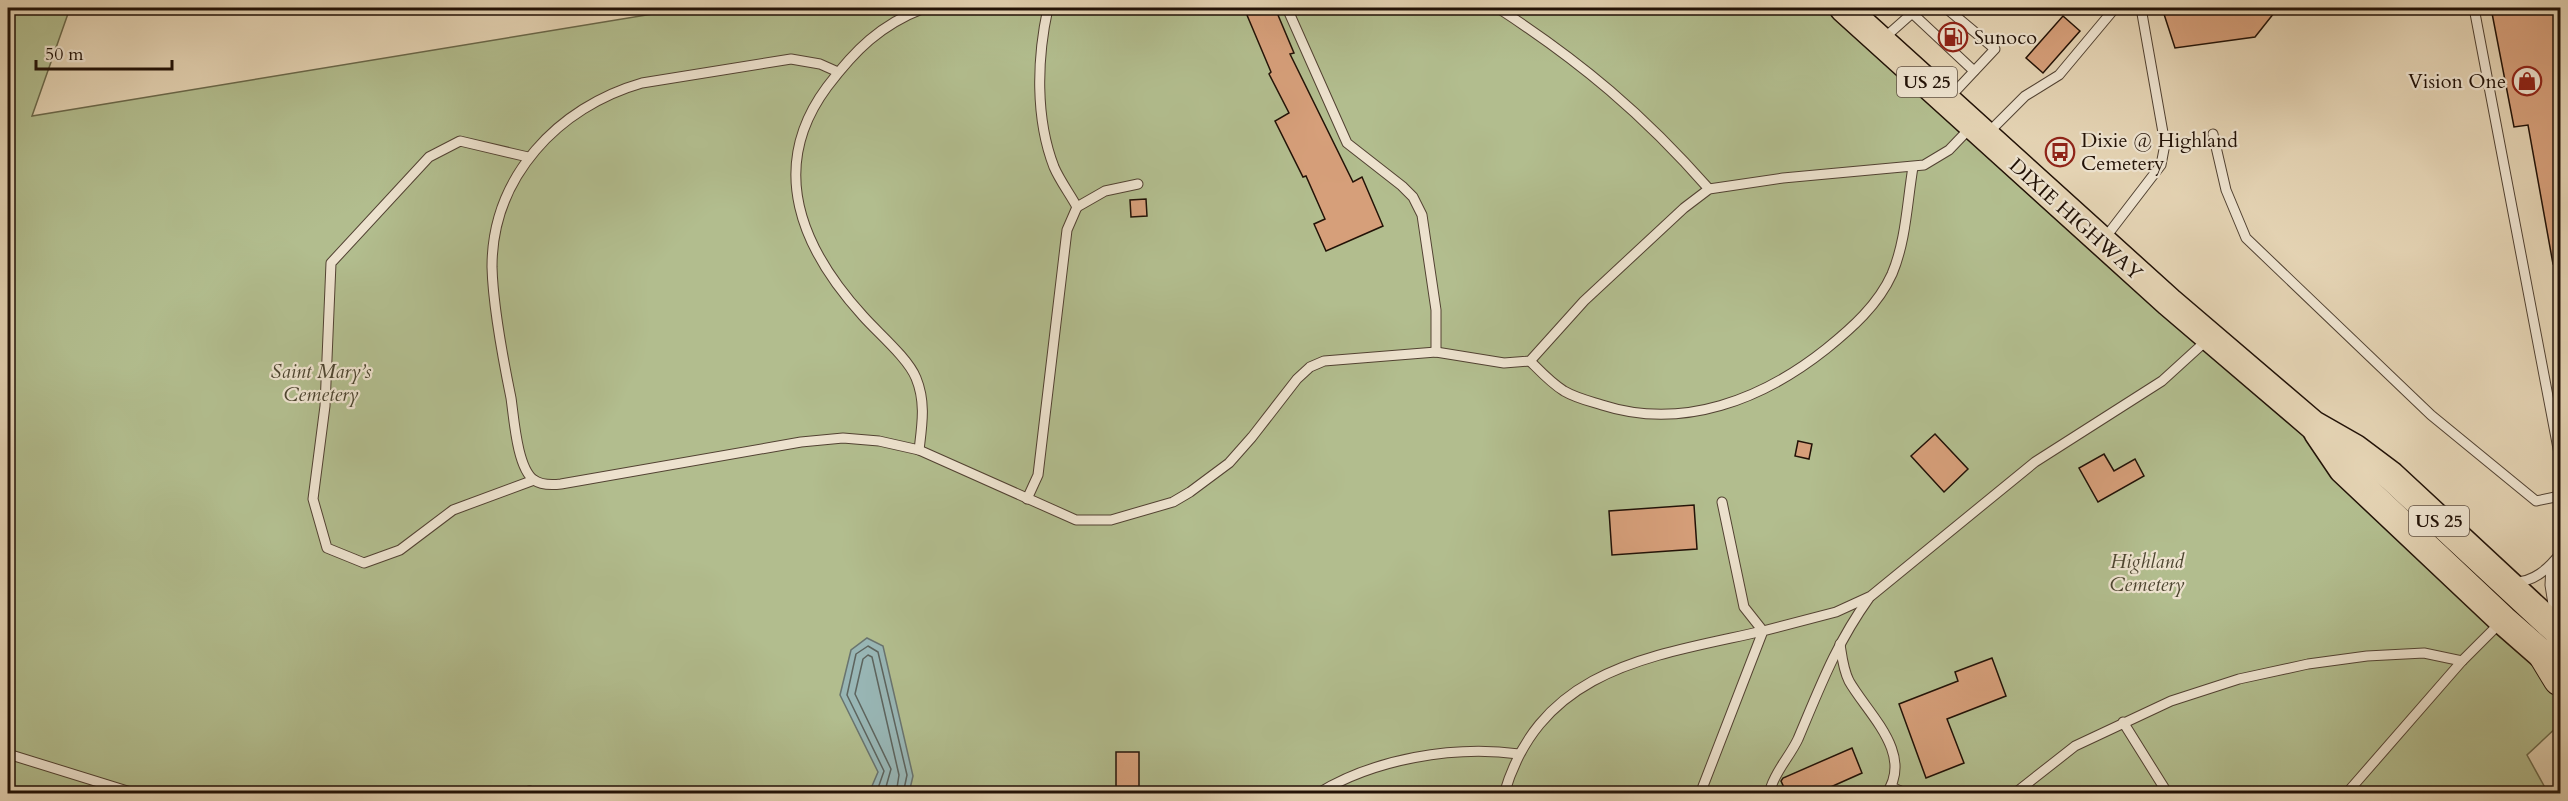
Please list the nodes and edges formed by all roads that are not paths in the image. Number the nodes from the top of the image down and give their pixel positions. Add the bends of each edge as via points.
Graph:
1 (924, 8) edge
2 (1048, 8) edge
3 (1287, 8) edge
4 (1498, 8) edge
5 (1844, 8) edge
6 (1946, 8) edge
7 (2115, 8) edge
8 (2141, 8) edge
9 (2474, 8) edge
10 (1915, 10) edge
11 (1881, 40) junction
12 (1974, 71) junction
13 (838, 72) junction
14 (1947, 100) junction
15 (1979, 130) junction
16 (2214, 134) dead end
17 (528, 157) junction
18 (1912, 167) junction
19 (1138, 184) dead end
20 (1709, 189) junction
21 (1077, 207) junction
22 (2102, 242) junction
23 (2210, 338) junction
24 (1436, 352) junction
25 (1530, 361) junction
26 (2313, 425) junction
27 (919, 450) junction
28 (2560, 459) edge
29 (534, 480) junction
30 (2560, 496) edge
31 (1027, 500) junction
32 (1722, 502) dead end
33 (2560, 554) edge
34 (2551, 566) junction
35 (2504, 581) junction
36 (1871, 596) junction
37 (2503, 620) junction
38 (1763, 631) junction
39 (1840, 644) junction
40 (2557, 653) edge
41 (2462, 661) junction
42 (2123, 722) junction
43 (8, 754) edge
44 (1519, 754) junction
45 (1888, 790) edge
46 (137, 794) edge
47 (516, 794) edge
48 (536, 794) edge
49 (1317, 794) edge
50 (1504, 794) edge
51 (1700, 794) edge
52 (1775, 794) edge
53 (1908, 794) edge
54 (2014, 794) edge
55 (2168, 794) edge
56 (2346, 794) edge

1 - 13 lane via 867,40
2 - 21 lane via 1041,43 1045,135 1055,169
3 - 24 lane via 1347,143 1402,186 1422,215 1436,310
4 - 20 lane via 1562,50 1615,93
5 - 11 main road, DIXIE HIGHWAY / US 25
6 - 12 lane via 1995,49
7 - 15 lane via 2059,75
8 - 22 lane via 2165,144 2161,165
9 - 28 lane
10 - 11 lane
10 - 12 lane
11 - 14 main road, DIXIE HIGHWAY / US 25
12 - 14 lane
13 - 17 lane via 791,59 642,83 575,112
13 - 27 lane via 814,105 802,138 796,162 798,210 822,262 860,314 915,375 924,406
14 - 15 main road, DIXIE HIGHWAY / US 25
15 - 18 lane via 1924,165
15 - 22 main road, DIXIE HIGHWAY / US 25
16 - 30 lane via 2226,190 2246,238 2392,380 2482,459 2536,501
17 - 29 lane via 502,209 492,269 523,465
17 - 29 lane via 460,141 429,157 331,263 325,406 313,499 327,548 364,563 400,550 453,510
18 - 20 lane
18 - 25 lane via 1901,249 1881,293 1844,334 1810,362 1764,390 1733,404 1658,415 1617,410 1579,398 1547,378
19 - 21 lane via 1105,191
20 - 25 lane via 1683,208 1584,301
21 - 31 lane via 1067,230 1038,475
22 - 23 main road, DIXIE HIGHWAY / US 25
23 - 26 main road, DIXIE HIGHWAY / US 25
23 - 36 lane via 2162,381 2036,462
24 - 25 lane via 1504,363
24 - 31 lane via 1324,361 1310,367 1229,463 1173,502 1127,517 1076,520
26 - 35 main road, DIXIE HIGHWAY / US 25 via 2391,476
26 - 37 main road, DIXIE HIGHWAY / US 25 via 2343,469
27 - 29 lane via 843,438 561,484
27 - 31 lane
32 - 38 lane via 1744,607
33 - 34 lane
34 - 35 lane via 2527,581
34 - 40 lane
35 - 40 main road, DIXIE HIGHWAY / US 25
36 - 38 lane via 1836,612
36 - 39 lane
37 - 40 main road, DIXIE HIGHWAY / US 25
37 - 41 lane
38 - 44 lane via 1610,670 1575,692 1543,721
38 - 51 lane
39 - 45 lane via 1849,680 1894,754 1895,769
39 - 52 lane via 1822,677 1798,740 1776,772 1771,787
41 - 42 lane via 2424,653 2308,664 2239,679 2171,701
41 - 56 lane
42 - 54 lane via 2075,746
42 - 55 lane
43 - 46 lane
44 - 49 lane via 1403,759 1353,774
44 - 50 lane
45 - 53 lane
47 - 48 lane

